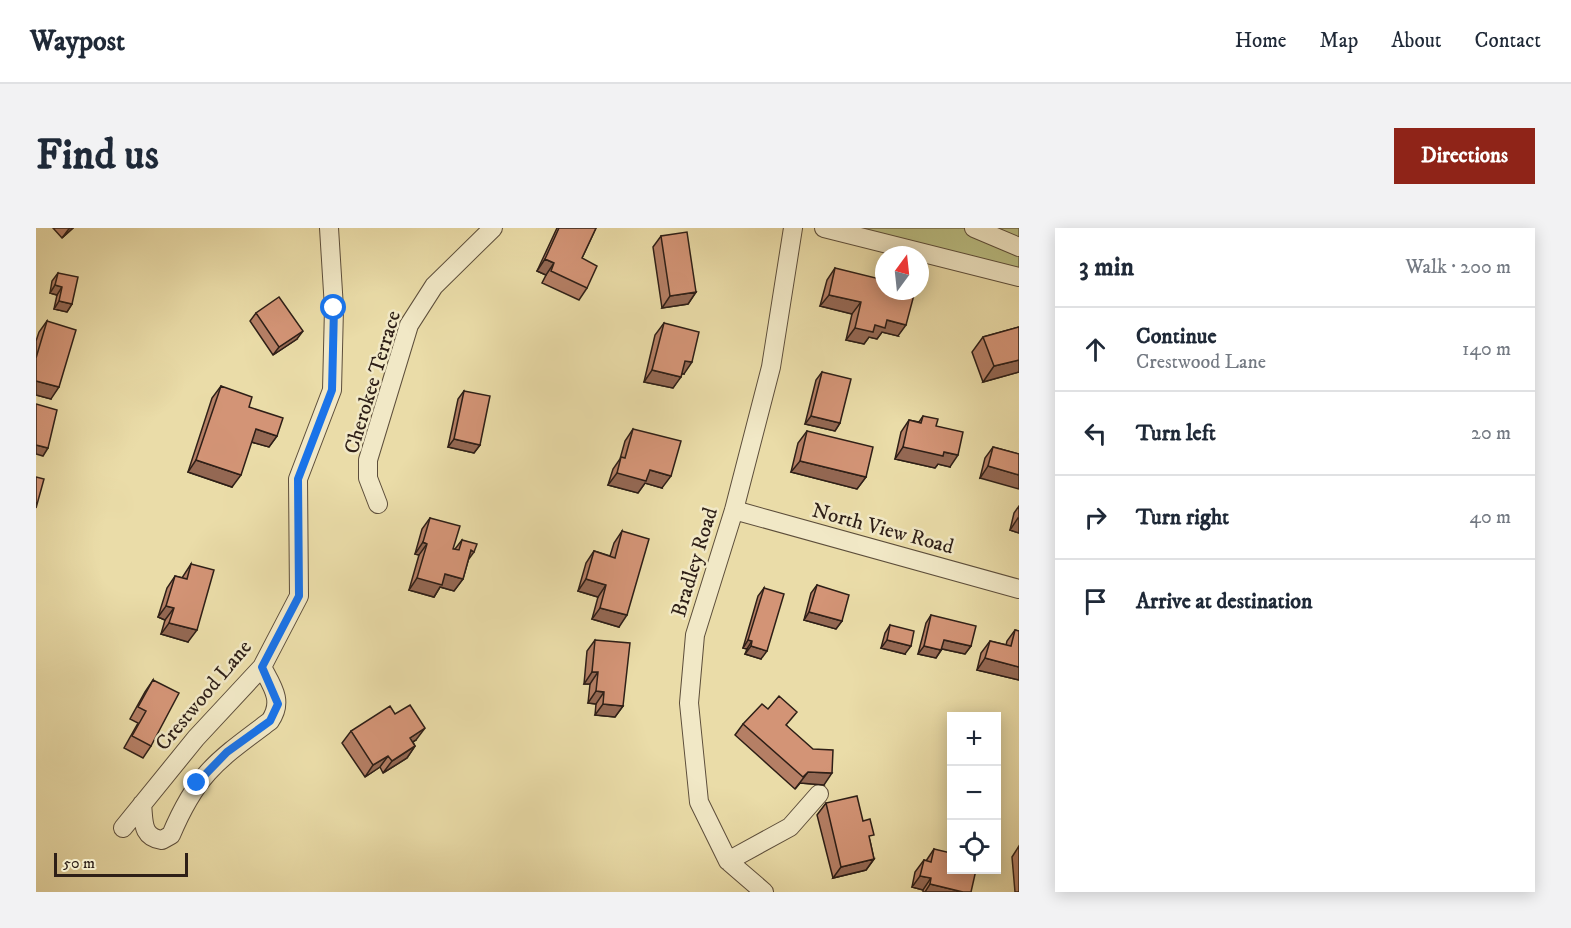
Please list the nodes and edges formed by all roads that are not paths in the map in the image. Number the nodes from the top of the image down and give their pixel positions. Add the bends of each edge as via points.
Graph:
1 (329, 228) edge
2 (493, 228) edge
3 (793, 228) edge
4 (824, 228) edge
5 (974, 228) edge
6 (1019, 247) edge
7 (1019, 277) edge
8 (378, 504) dead end
9 (734, 510) junction
10 (1019, 589) edge
11 (262, 667) junction
12 (819, 794) dead end
13 (142, 804) junction
14 (123, 828) dead end
15 (728, 861) junction
16 (764, 892) edge

1 - 11 street, Crestwood Lane via 334,308 332,390 298,479 299,596
2 - 8 street, Cherokee Terrace via 434,286 408,324 368,460 368,478
3 - 9 street, Bradley Road via 771,367
4 - 7 street
5 - 6 street
9 - 10 street, North View Road
9 - 15 street, Bradley Road via 695,635 689,703 699,802
11 - 13 street, Crestwood Lane via 195,738
11 - 13 street via 276,695 275,714 203,776 171,835 162,840 151,837 145,830
12 - 15 street via 790,827
13 - 14 street, Crestwood Lane
15 - 16 street, Bradley Road

